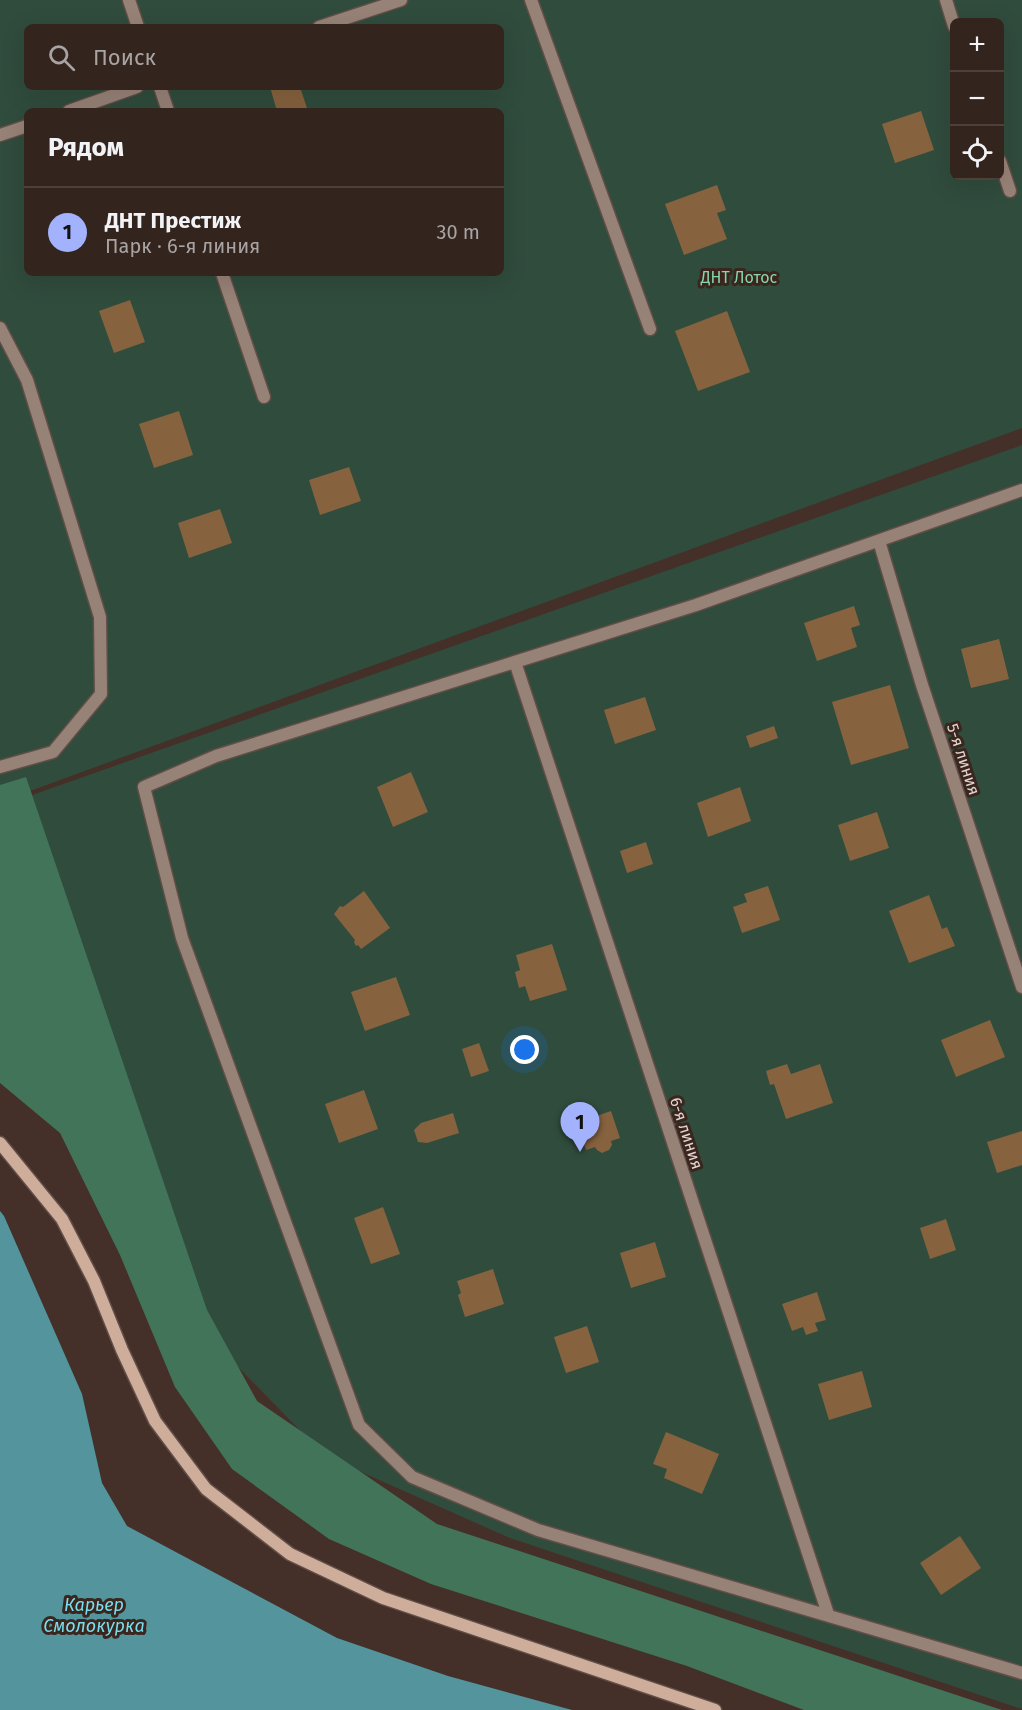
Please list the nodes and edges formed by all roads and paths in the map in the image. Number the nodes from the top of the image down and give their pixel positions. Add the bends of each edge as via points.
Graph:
1 (129, 0) edge
2 (401, 0) edge
3 (531, 0) edge
4 (946, 0) edge
5 (952, 18) edge
6 (137, 24) edge
7 (328, 24) edge
8 (128, 90) edge
9 (161, 90) edge
10 (78, 108) edge
11 (167, 108) edge
12 (24, 127) edge
13 (0, 135) edge
14 (1004, 175) edge
15 (1010, 191) dead end
16 (223, 276) edge
17 (0, 328) edge
18 (650, 329) dead end
19 (264, 397) dead end
20 (1022, 490) edge
21 (879, 541) junction
22 (515, 662) junction
23 (0, 767) edge
24 (1022, 987) edge
25 (0, 1143) edge
26 (828, 1614) junction
27 (1022, 1673) edge
28 (716, 1710) edge

1 - 6 street
2 - 7 street
3 - 18 street
4 - 5 street
8 - 10 street
9 - 11 street
12 - 13 street
14 - 15 street
16 - 19 street
17 - 23 street via 27,380 100,617 101,694 53,752
20 - 21 street
21 - 22 street
21 - 24 street, 5-я линия
22 - 26 street, 6-я линия
22 - 26 street via 216,756 144,787 182,938 359,1425 412,1477 538,1530
25 - 28 street via 62,1219 94,1281 155,1421 206,1489 291,1554 383,1598
26 - 27 street

